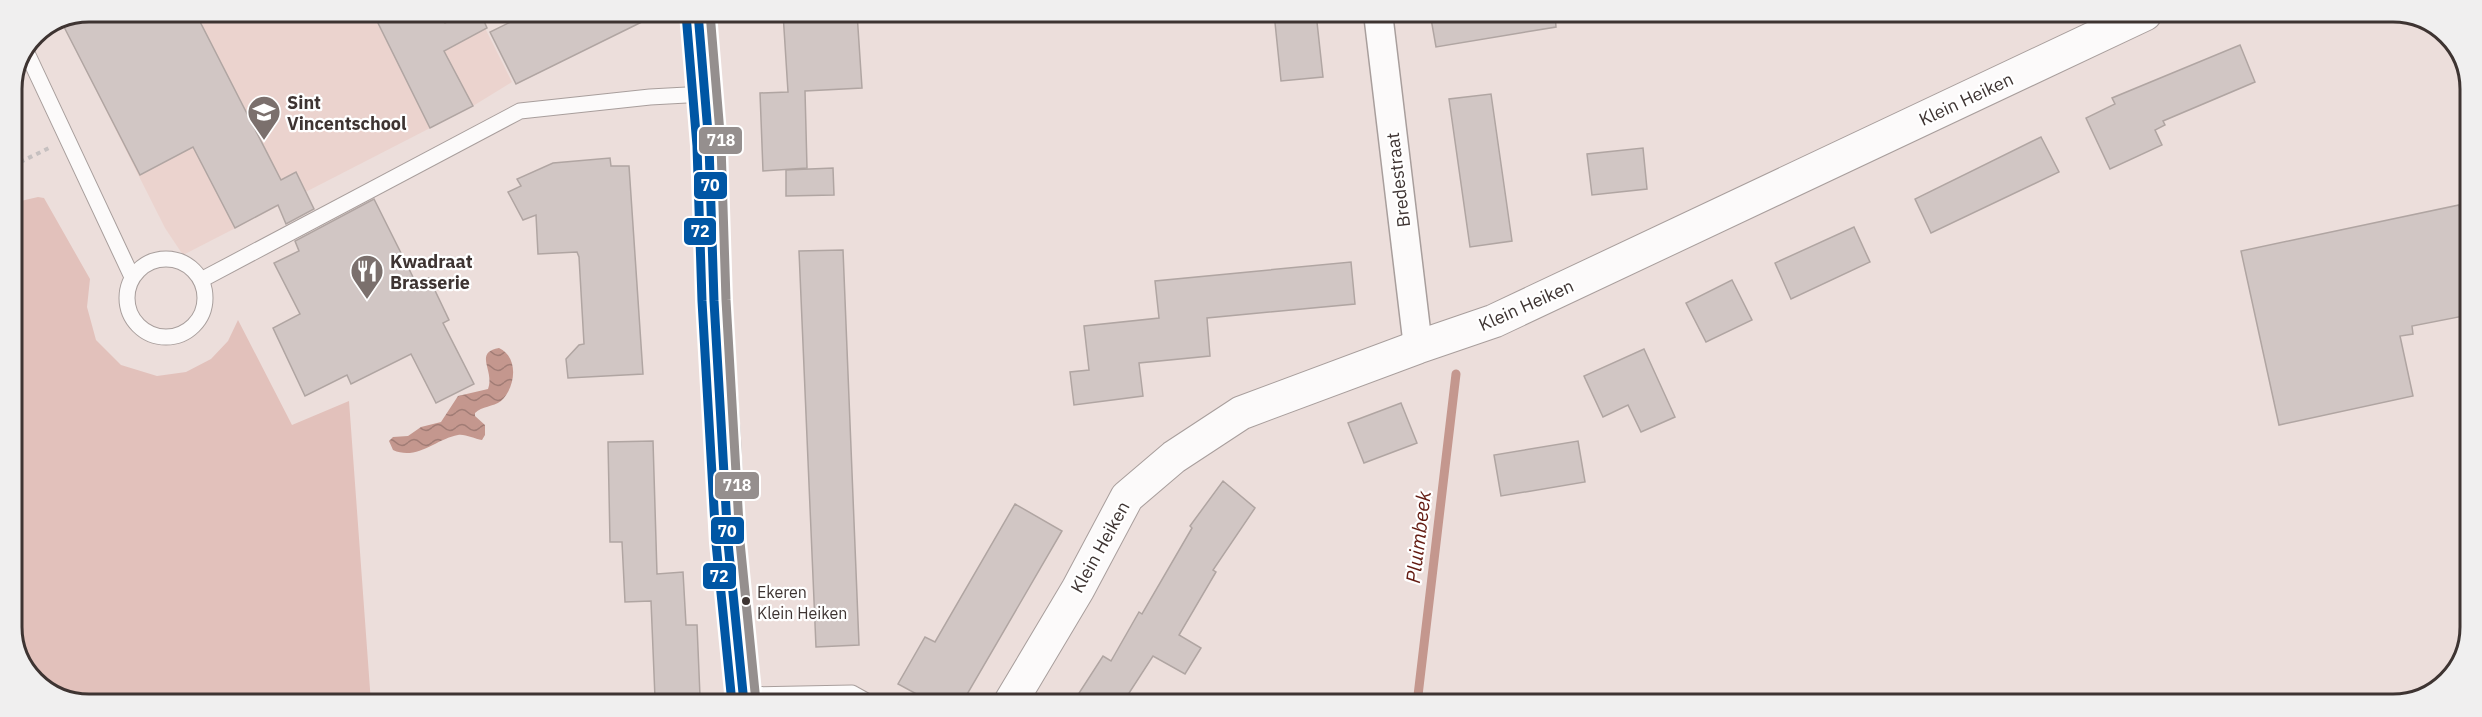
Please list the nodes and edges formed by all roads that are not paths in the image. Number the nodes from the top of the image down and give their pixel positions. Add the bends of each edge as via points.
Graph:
1 (699, 22) edge
2 (1379, 22) edge
3 (2128, 22) edge
4 (30, 60) edge
5 (705, 94) junction
6 (132, 277) junction
7 (201, 280) junction
8 (1418, 347) junction
9 (743, 694) edge
10 (834, 694) edge
11 (854, 694) edge
12 (1016, 694) edge

1 - 5 street
2 - 8 street, Bredestraat
3 - 8 street, Klein Heiken via 1494,321
4 - 6 lane
5 - 7 lane via 520,111
5 - 9 street via 727,522
6 - 7 lane via 150,262 173,259 184,263
6 - 7 lane via 126,303 130,316 150,334 164,337 177,336 198,320 204,307
8 - 12 street, Klein Heiken via 1241,413 1174,457 1135,490 1127,497
10 - 11 lane

